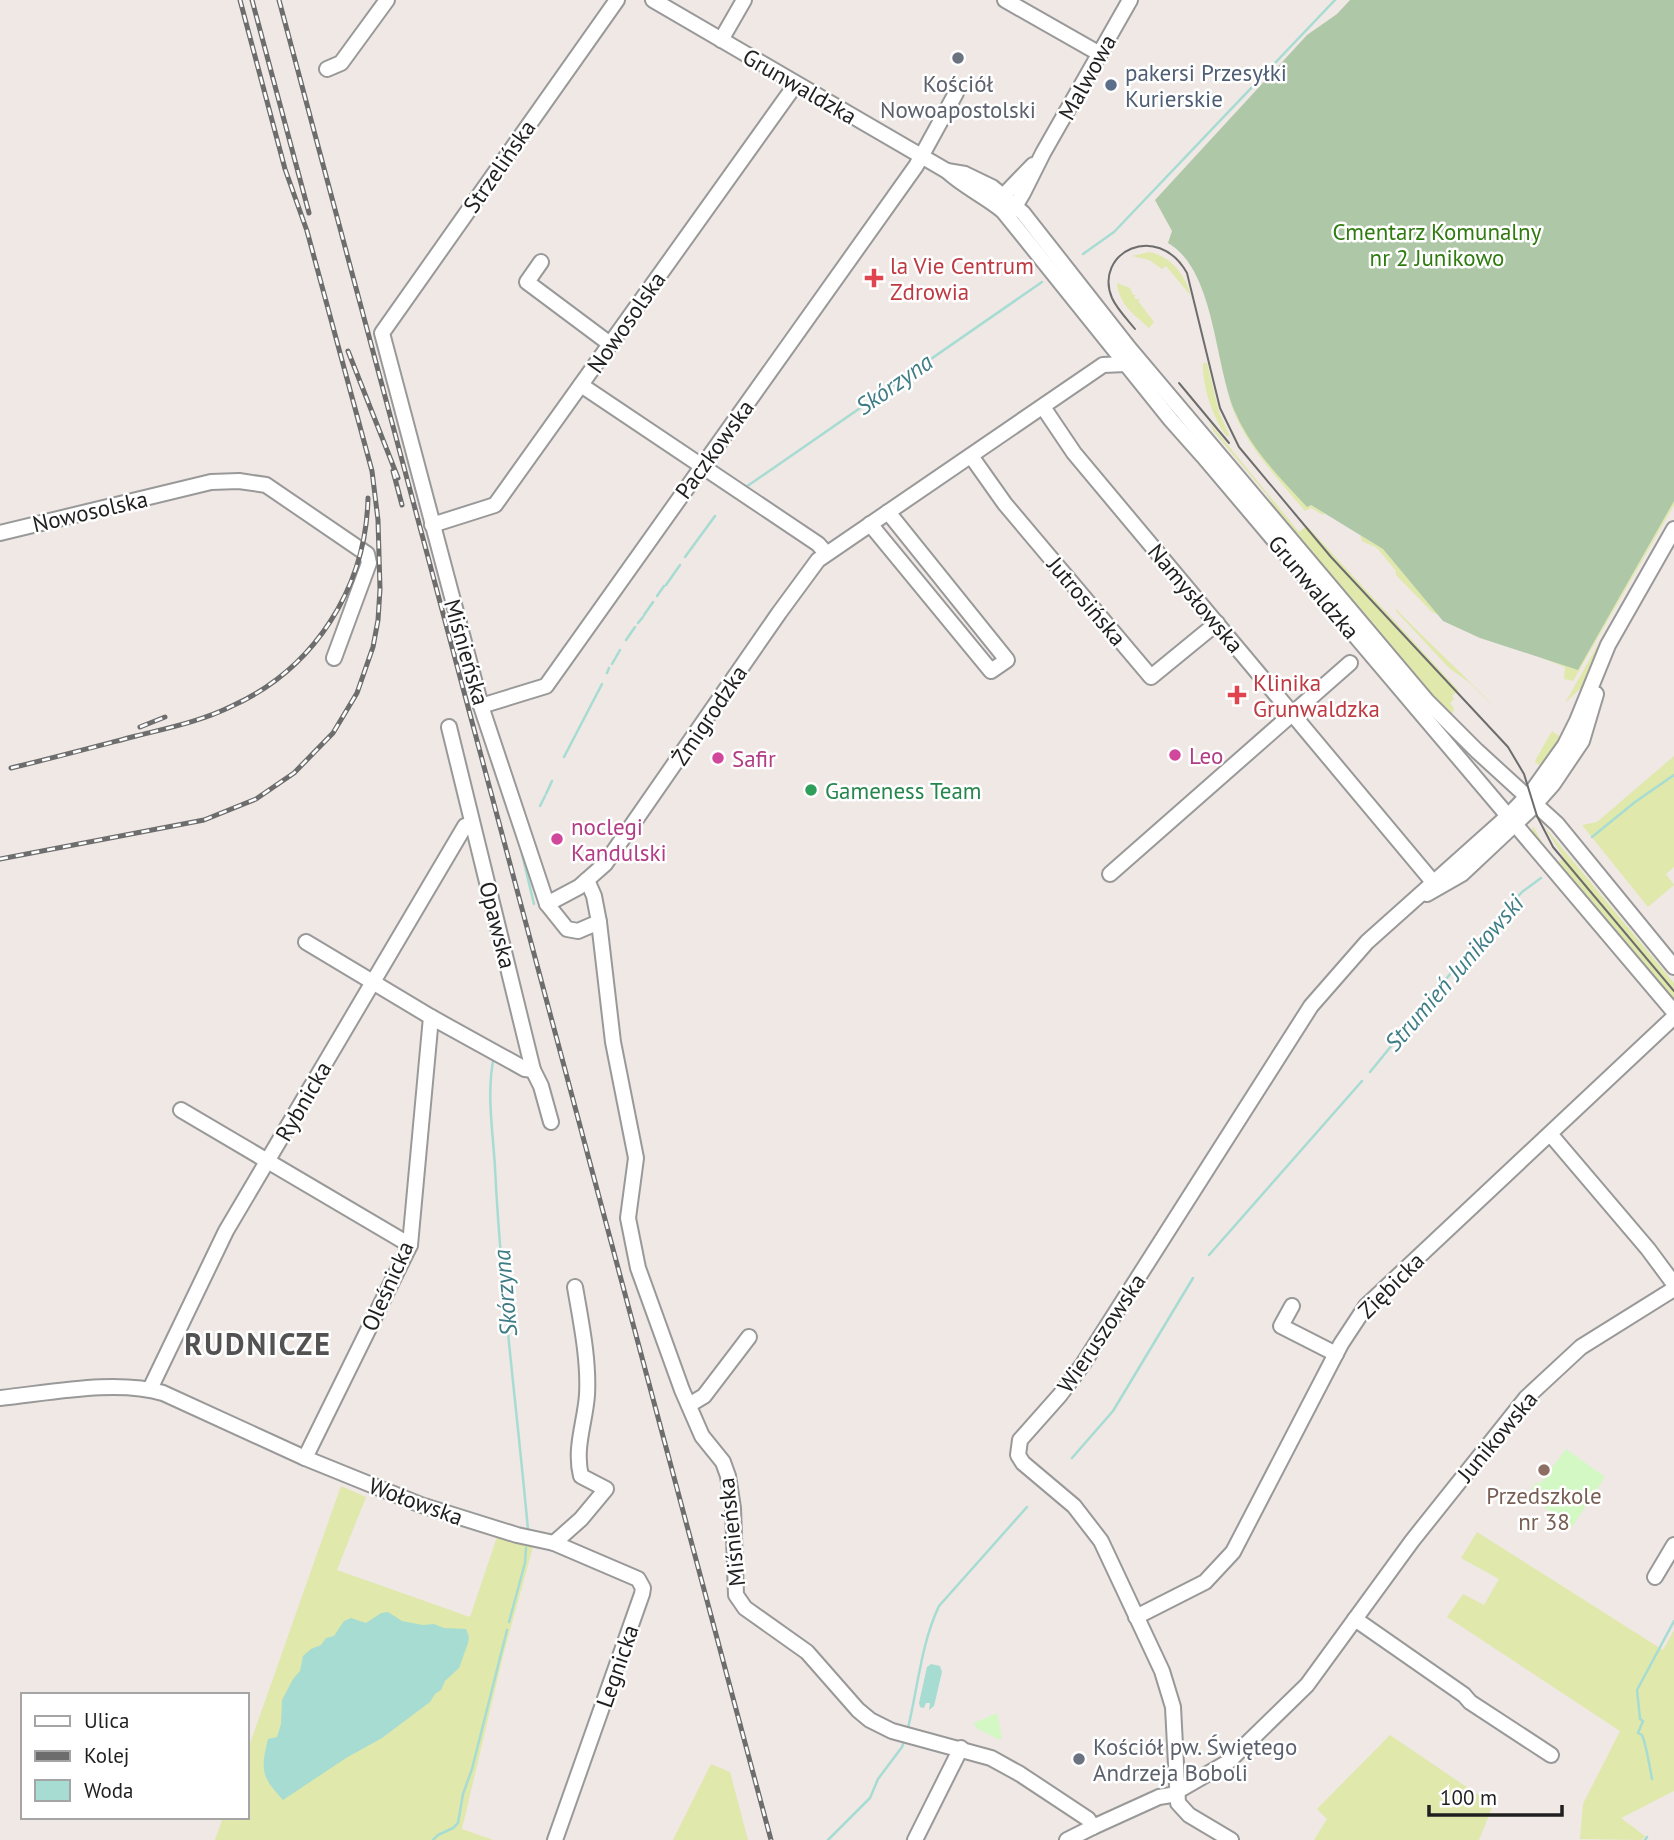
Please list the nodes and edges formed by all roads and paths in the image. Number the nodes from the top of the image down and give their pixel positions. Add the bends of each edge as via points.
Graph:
1 (387, 0) edge
2 (617, 0) edge
3 (653, 0) edge
4 (744, 0) edge
5 (1005, 0) edge
6 (1130, 0) edge
7 (721, 40) junction
8 (1100, 54) junction
9 (327, 69) dead end
10 (796, 84) junction
11 (954, 96) dead end
12 (1043, 153) junction
13 (921, 157) junction
14 (947, 171) junction
15 (1004, 195) junction
16 (1009, 208) junction
17 (541, 262) dead end
18 (382, 332) joint
19 (1106, 341) junction
20 (610, 344) junction
21 (1126, 364) junction
22 (1103, 365) junction
23 (581, 385) junction
24 (1043, 407) junction
25 (971, 456) junction
26 (702, 465) junction
27 (888, 512) junction
28 (870, 524) junction
29 (432, 525) junction
30 (1673, 532) edge
31 (0, 533) edge
32 (827, 553) junction
33 (1217, 623) junction
34 (334, 659) dead end
35 (1350, 663) dead end
36 (481, 706) junction
37 (1291, 713) junction
38 (449, 727) dead end
39 (1532, 800) junction
40 (1512, 820) junction
41 (472, 824) junction
42 (1110, 874) dead end
43 (587, 880) junction
44 (1433, 882) junction
45 (1415, 901) junction
46 (547, 904) junction
47 (599, 922) junction
48 (306, 942) dead end
49 (1674, 967) edge
50 (373, 981) junction
51 (1674, 1015) edge
52 (431, 1017) junction
53 (533, 1070) junction
54 (181, 1110) dead end
55 (551, 1122) dead end
56 (1551, 1135) junction
57 (268, 1161) junction
58 (410, 1245) junction
59 (1674, 1286) edge
60 (575, 1287) dead end
61 (1292, 1306) dead end
62 (750, 1337) dead end
63 (1336, 1354) junction
64 (150, 1389) junction
65 (0, 1398) edge
66 (689, 1405) junction
67 (305, 1458) junction
68 (554, 1543) junction
69 (1674, 1545) edge
70 (1655, 1577) dead end
71 (1136, 1617) junction
72 (1355, 1619) junction
73 (961, 1748) junction
74 (1551, 1755) dead end
75 (1177, 1791) junction
76 (1093, 1827) junction
77 (555, 1840) edge
78 (915, 1840) edge
79 (1068, 1840) edge
80 (1231, 1840) edge

1 - 9 street via 341,63
2 - 18 street, Strzelińska
3 - 7 street, Grunwaldzka
4 - 7 street
5 - 8 street
6 - 8 street, Malwowa
7 - 10 street, Grunwaldzka
8 - 12 street, Malwowa
10 - 13 street, Grunwaldzka
10 - 20 street, Nowosolska
11 - 13 street, Paczkowska
12 - 15 street, Malwowa
12 - 16 street, Malwowa
13 - 14 street, Grunwaldzka
13 - 26 street, Paczkowska
14 - 15 street, Grunwaldzka via 965,174
14 - 16 street, Grunwaldzka via 960,184
15 - 16 street
16 - 19 street, Grunwaldzka
16 - 39 street, Grunwaldzka via 1419,691
17 - 20 street via 527,282
18 - 29 street, Miśnieńska
19 - 21 street, Grunwaldzka
19 - 22 street
20 - 23 street, Nowosolska
21 - 22 street
21 - 40 street, Grunwaldzka
22 - 24 street, Żmigrodzka
23 - 26 street
23 - 29 street, Nowosolska via 495,505
24 - 25 street, Żmigrodzka
24 - 33 street, Namysłowska via 1074,453
25 - 27 street, Żmigrodzka
25 - 33 street, Jutrosińska via 1005,504 1152,677
26 - 32 street
26 - 36 street, Paczkowska via 546,686
27 - 28 street, Żmigrodzka
27 - 28 street via 1007,660 991,671
28 - 32 street, Żmigrodzka
29 - 36 street, Miśnieńska
30 - 39 street, Wieruszowska via 1608,645 1570,735
31 - 34 street, Nowosolska via 211,482 266,485 367,554 369,563
32 - 43 street, Żmigrodzka via 779,613 611,856
33 - 37 street, Namysłowska
35 - 37 street
36 - 46 street, Miśnieńska
37 - 42 street
37 - 44 street, Namysłowska
38 - 41 street, Opawska
39 - 40 street, Wieruszowska
39 - 49 street, Grunwaldzka via 1586,857
40 - 44 street, Wieruszowska
40 - 45 street, Wieruszowska via 1462,874
40 - 51 street, Grunwaldzka
41 - 50 street, Rybnicka via 465,826
41 - 53 street, Opawska
43 - 46 street, Żmigrodzka
43 - 47 street, Miśnieńska
44 - 45 street, Wieruszowska
45 - 71 street, Wieruszowska via 1350,959 1303,1017 1083,1364 1020,1440 1018,1455 1023,1462 1074,1506 1101,1541
46 - 47 street, Miśnieńska via 567,929 578,931
47 - 66 street, Miśnieńska via 613,1042 636,1158 628,1219 638,1268
48 - 50 street
50 - 52 street
50 - 57 street, Rybnicka
51 - 56 street, Ziębicka
52 - 53 street
52 - 58 street, Oleśnicka
53 - 55 street, Opawska
54 - 57 street
56 - 59 street
56 - 63 street, Ziębicka via 1384,1287
57 - 58 street
57 - 64 street, Rybnicka via 226,1231
58 - 67 street, Oleśnicka
59 - 72 street, Junikowska via 1581,1347 1526,1398
60 - 68 street via 587,1383 578,1465 581,1476 606,1489
61 - 63 street via 1281,1326
62 - 66 street via 704,1396
63 - 71 street, Ziębicka via 1227,1560 1205,1582
64 - 65 street, Wołowska via 104,1388
64 - 67 street, Wołowska
66 - 73 street, Miśnieńska via 702,1436 728,1476 735,1590 740,1603 807,1652 870,1720 892,1731
67 - 68 street, Wołowska via 421,1505
68 - 77 street, Legnicka via 638,1579 643,1588
69 - 70 street
71 - 75 street, Wieruszowska via 1171,1697
72 - 74 street
72 - 75 street, Junikowska via 1311,1680 1240,1752
73 - 76 street, Miśnieńska via 1006,1765 1088,1819
73 - 78 street
75 - 76 street
75 - 80 street via 1182,1810
76 - 79 street

